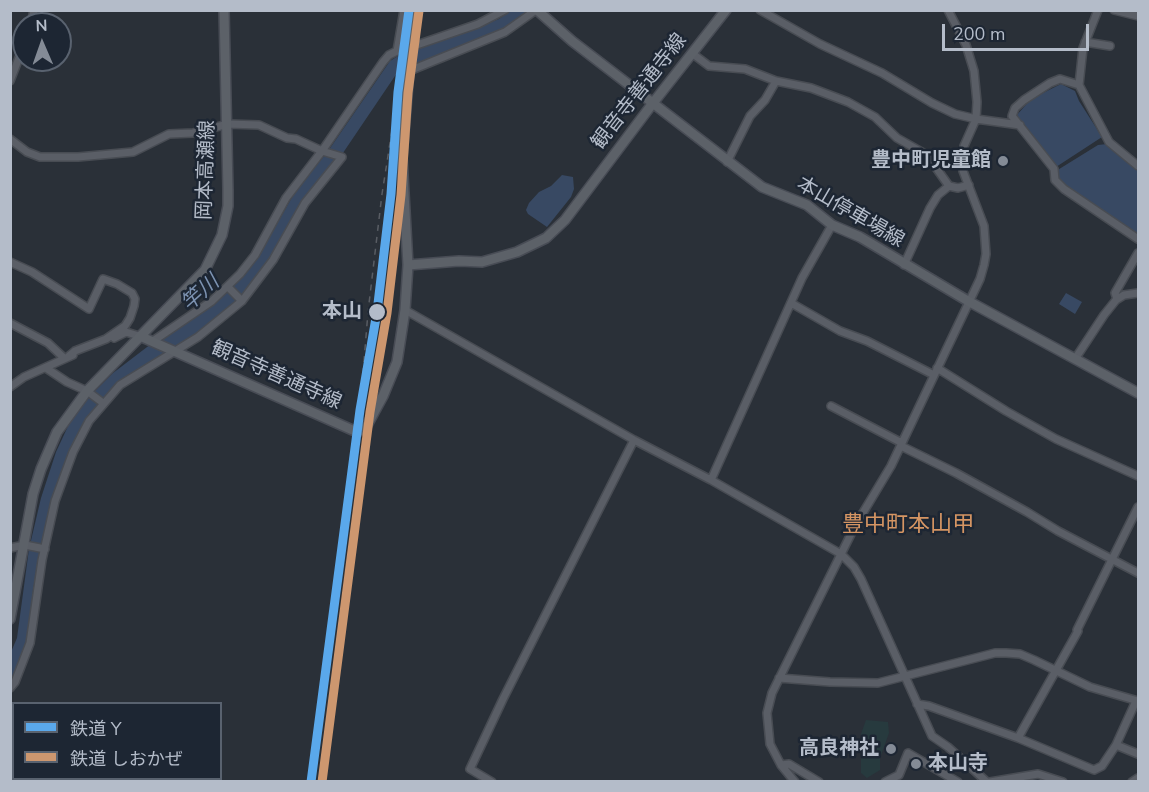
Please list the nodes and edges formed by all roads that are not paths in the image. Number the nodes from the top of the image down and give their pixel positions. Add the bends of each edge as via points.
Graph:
1 (224, 10) edge
2 (404, 10) edge
3 (417, 10) edge
4 (505, 10) edge
5 (536, 10) edge
6 (726, 10) edge
7 (760, 10) edge
8 (948, 10) edge
9 (1098, 10) edge
10 (1114, 10) edge
11 (1136, 14) edge
12 (1085, 42) junction
13 (1110, 46) dead end
14 (411, 47) junction
15 (693, 54) junction
16 (409, 71) junction
17 (776, 81) junction
18 (1079, 85) junction
19 (653, 103) junction
20 (975, 119) junction
21 (228, 124) junction
22 (1020, 125) junction
23 (10, 139) edge
24 (323, 152) junction
25 (727, 162) junction
26 (1138, 166) edge
27 (969, 185) junction
28 (949, 186) junction
29 (832, 225) junction
30 (1138, 239) edge
31 (1138, 254) edge
32 (10, 262) edge
33 (408, 265) junction
34 (904, 265) junction
35 (228, 288) junction
36 (1138, 293) edge
37 (1118, 299) junction
38 (241, 300) junction
39 (968, 301) junction
40 (791, 303) junction
41 (405, 310) junction
42 (10, 323) edge
43 (142, 337) junction
44 (153, 341) junction
45 (174, 351) junction
46 (66, 357) junction
47 (1076, 360) junction
48 (46, 368) junction
49 (935, 371) junction
50 (10, 387) edge
51 (88, 392) junction
52 (1138, 393) edge
53 (103, 403) junction
54 (831, 406) dead end
55 (634, 440) junction
56 (901, 445) junction
57 (1138, 476) edge
58 (711, 480) junction
59 (1138, 507) edge
60 (27, 545) junction
61 (10, 548) edge
62 (44, 549) junction
63 (841, 554) junction
64 (1114, 559) junction
65 (1138, 573) edge
66 (13, 595) edge
67 (11, 617) edge
68 (1056, 671) junction
69 (905, 676) junction
70 (779, 678) junction
71 (10, 688) edge
72 (1137, 701) edge
73 (917, 704) junction
74 (1018, 738) junction
75 (1116, 745) junction
76 (1138, 754) edge
77 (781, 765) junction
78 (1138, 778) edge
79 (492, 782) edge
80 (795, 782) edge
81 (819, 782) edge
82 (885, 782) edge
83 (958, 782) edge
84 (988, 782) edge
85 (1063, 782) edge
86 (1132, 782) edge

1 - 21 main road, 岡本高瀬線
2 - 24 street via 397,51 383,62
3 - 14 main road
4 - 14 street via 478,24
5 - 16 street via 505,32
5 - 19 main road, 本山停車場線
6 - 15 main road, 観音寺善通寺線
7 - 20 street via 932,103
8 - 20 street via 972,59
9 - 12 street
10 - 11 street
12 - 13 street
12 - 18 street
14 - 16 main road
15 - 17 street via 709,66 745,69
15 - 19 main road, 観音寺善通寺線
16 - 33 main road via 402,157
17 - 25 street via 750,116
17 - 28 street via 811,88 875,117 897,138 927,155
18 - 22 street via 1060,79 1024,100 1012,116
18 - 26 street via 1109,142
19 - 25 main road, 本山停車場線
19 - 33 main road, 観音寺善通寺線 via 565,220 546,238 491,260
20 - 22 street
20 - 27 street via 962,154
21 - 23 street via 193,133 169,134 133,152 99,156 40,156
21 - 24 street via 259,125
21 - 43 main road, 岡本高瀬線 via 228,206 217,248 205,270
22 - 30 street via 1054,169 1055,180 1064,189
24 - 35 street via 286,198 255,255
24 - 38 street via 341,156 305,203 273,260
25 - 29 main road, 本山停車場線 via 762,187 807,205
27 - 28 street
27 - 39 street via 984,226 986,254 980,279
28 - 34 street via 930,208
29 - 34 main road, 本山停車場線 via 860,237
29 - 40 street
31 - 37 street via 1115,293
32 - 46 street via 89,309 103,279 132,293 134,306 125,326
33 - 41 main road, 観音寺善通寺線
34 - 39 main road, 本山停車場線
35 - 38 street
35 - 44 street
36 - 37 street
37 - 47 street
38 - 45 street
39 - 47 main road, 本山停車場線
39 - 49 street
40 - 49 street via 840,331
40 - 58 street
41 - 45 main road, 観音寺善通寺線 via 397,362 369,422 357,432
41 - 55 street
42 - 46 street
43 - 44 main road, 観音寺善通寺線
43 - 46 street via 126,332
43 - 51 main road
44 - 45 main road, 観音寺善通寺線
45 - 53 street via 120,385
46 - 48 street
47 - 52 main road, 本山停車場線
48 - 50 street
48 - 51 street
49 - 56 street
49 - 57 street via 1056,439
51 - 53 street
51 - 60 main road via 57,432 41,469 33,494
53 - 62 street via 89,420 73,452 55,501
54 - 56 street
55 - 58 street
55 - 79 street via 470,769
56 - 63 street
56 - 64 street
58 - 63 street
59 - 64 street
60 - 61 street
60 - 62 street
60 - 66 main road
62 - 71 street via 30,643
63 - 69 street via 861,579
63 - 70 street
64 - 65 street
64 - 68 street
66 - 67 main road
68 - 69 street via 1020,654 1006,652
68 - 72 street via 1090,687
68 - 74 street
69 - 70 street via 878,683
69 - 73 street
70 - 77 street via 769,702 766,724 770,744
72 - 75 street
73 - 74 street
73 - 84 street via 932,736
74 - 75 street via 1094,770 1102,766
75 - 76 street
77 - 80 street
77 - 81 street via 801,769
78 - 86 street
82 - 83 street via 899,774 909,753
84 - 85 street via 1038,774

